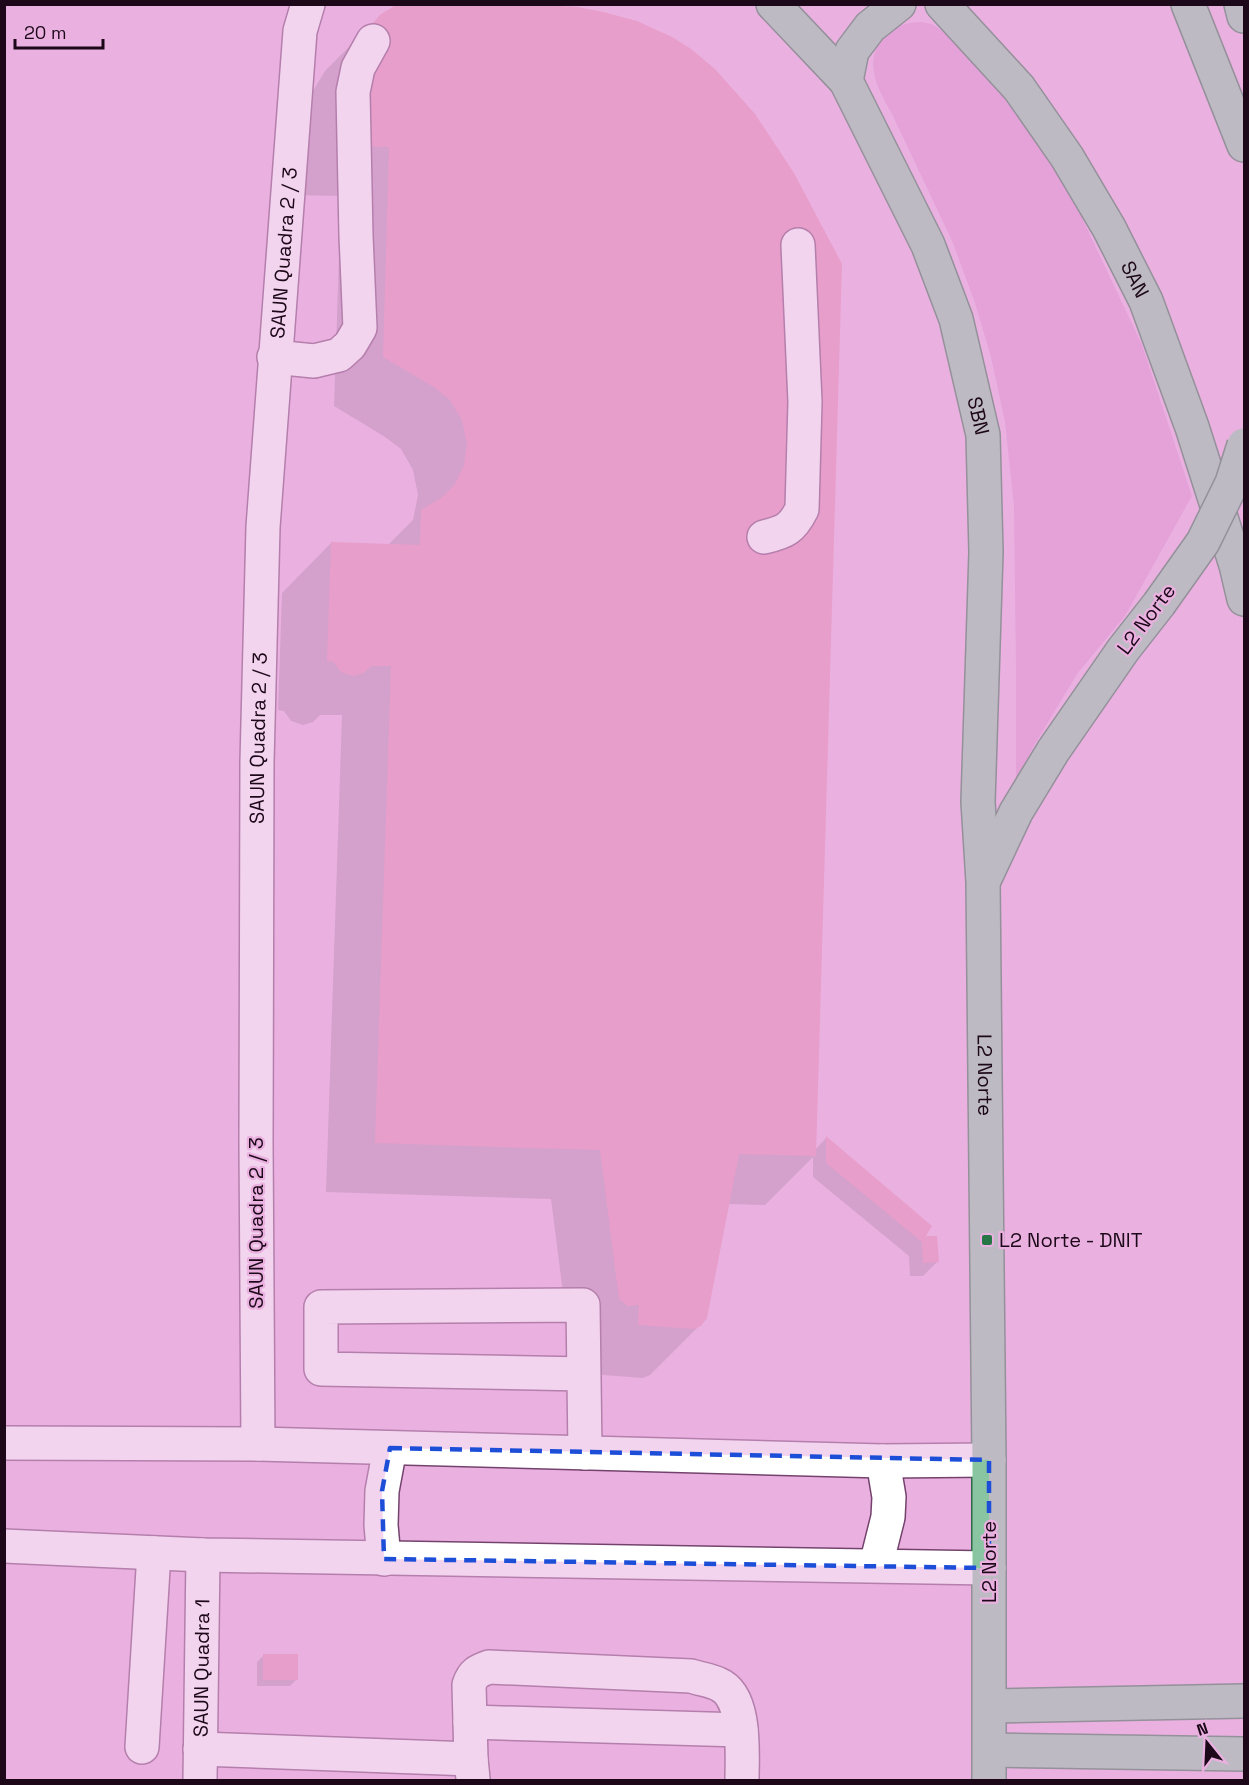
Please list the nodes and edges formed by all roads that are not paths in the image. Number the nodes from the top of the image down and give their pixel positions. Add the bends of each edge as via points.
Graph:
1 (773, 4) edge
2 (899, 4) edge
3 (942, 4) edge
4 (1188, 4) edge
5 (1240, 4) edge
6 (297, 13) edge
7 (1245, 15) edge
8 (373, 41) dead end
9 (846, 81) junction
10 (1245, 145) edge
11 (798, 245) dead end
12 (274, 357) junction
13 (1245, 445) edge
14 (764, 537) dead end
15 (1245, 599) edge
16 (983, 882) junction
17 (584, 1374) junction
18 (4, 1443) edge
19 (258, 1444) junction
20 (390, 1448) junction
21 (585, 1453) junction
22 (989, 1460) junction
23 (883, 1461) junction
24 (4, 1546) edge
25 (154, 1553) junction
26 (203, 1555) junction
27 (384, 1559) junction
28 (876, 1565) junction
29 (989, 1568) junction
30 (1245, 1701) edge
31 (990, 1706) junction
32 (470, 1722) junction
33 (741, 1730) junction
34 (142, 1747) dead end
35 (1245, 1754) edge
36 (200, 1765) edge
37 (989, 1765) edge
38 (472, 1770) edge
39 (742, 1780) edge

1 - 9 main road, SBN
2 - 9 main road via 870,27 852,51
3 - 15 main road, SAN via 1019,88 1067,158 1136,280 1192,428
4 - 10 main road
5 - 7 main road
6 - 12 street, SAUN Quadra 2 / 3
8 - 12 street via 358,68 353,92 360,328 339,355 314,361
9 - 16 main road, SBN via 928,245 956,319 983,435 986,552 978,802
11 - 14 street via 805,402 802,509 785,531
12 - 19 street, SAUN Quadra 2 / 3 via 263,526 257,762
13 - 16 main road, L2 Norte, bridge via 1232,483 1203,542 1053,751 1016,812
16 - 22 main road, L2 Norte
17 - 17 street via 583,1305 321,1307 321,1369
17 - 21 street
18 - 19 street
19 - 20 street
20 - 21 street
20 - 27 street via 382,1491
21 - 23 street
22 - 23 street
22 - 29 main road, L2 Norte
23 - 28 street via 888,1517
24 - 25 street
25 - 26 street
25 - 34 street
26 - 27 street
26 - 36 street, SAUN Quadra 1
27 - 28 street
28 - 29 street
29 - 31 main road, L2 Norte
30 - 31 main road
31 - 37 main road, L2 Norte
32 - 33 street
32 - 33 street via 472,1676 489,1667 691,1676 720,1684 732,1694
32 - 38 street
33 - 39 street
35 - 37 main road
36 - 38 street

